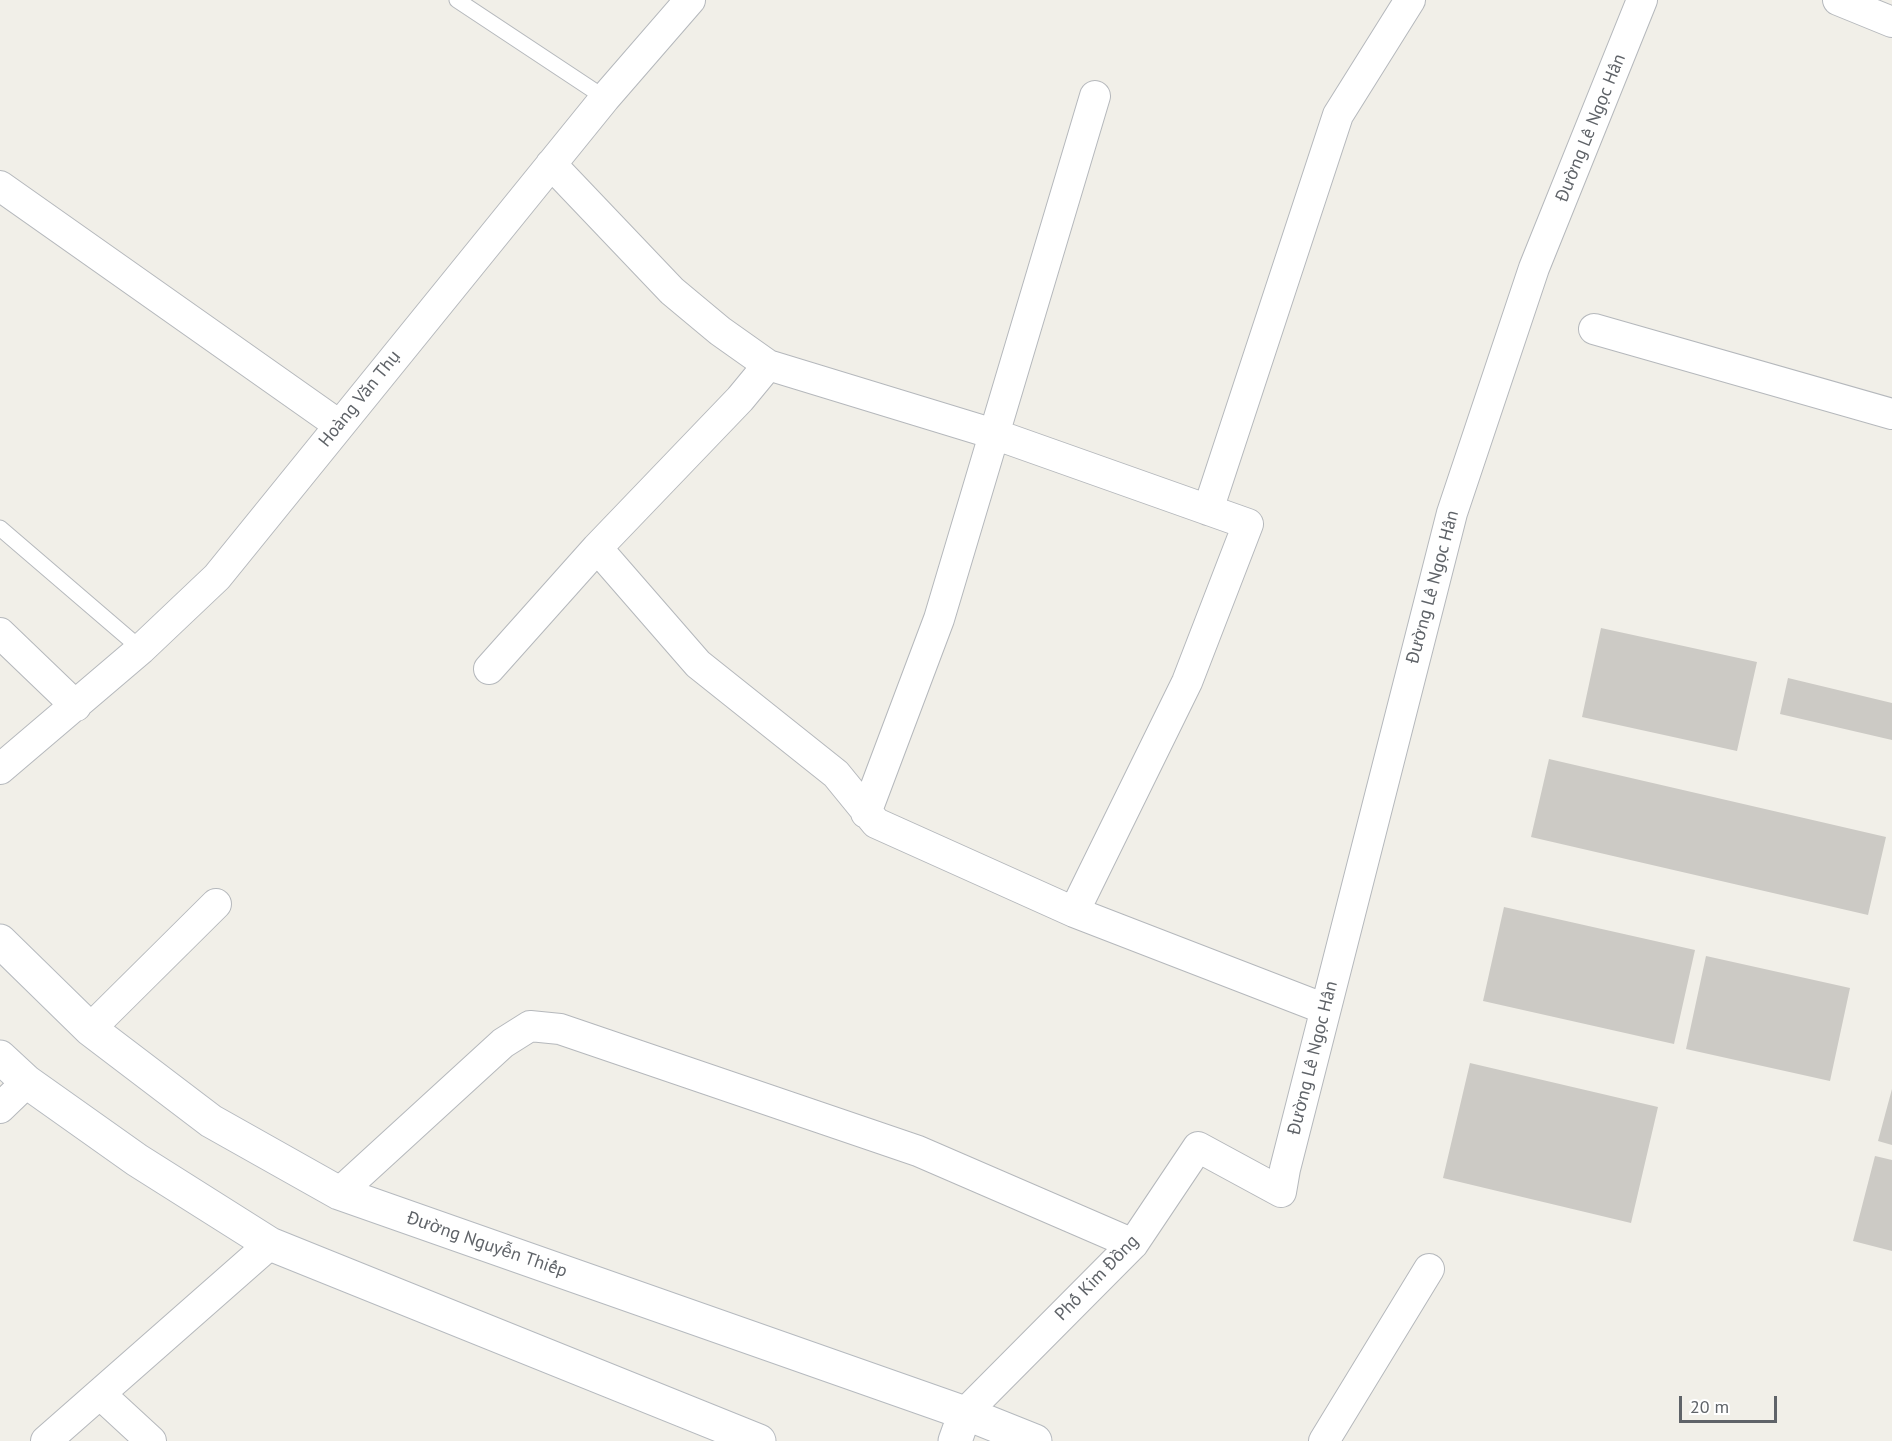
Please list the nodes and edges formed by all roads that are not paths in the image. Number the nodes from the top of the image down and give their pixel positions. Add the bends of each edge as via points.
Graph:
1 (457, 0) edge
2 (690, 0) edge
3 (1410, 0) edge
4 (1642, 0) edge
5 (1838, 0) edge
6 (1892, 22) edge
7 (1095, 96) dead end
8 (605, 98) junction
9 (551, 164) junction
10 (0, 186) edge
11 (1594, 329) dead end
12 (768, 365) junction
13 (1892, 414) edge
14 (339, 425) junction
15 (994, 434) junction
16 (1208, 510) junction
17 (0, 528) edge
18 (597, 548) junction
19 (0, 633) edge
20 (141, 649) junction
21 (489, 669) dead end
22 (76, 706) junction
23 (0, 769) edge
24 (866, 813) junction
25 (216, 904) dead end
26 (1074, 912) junction
27 (0, 942) edge
28 (1325, 1009) junction
29 (90, 1029) junction
30 (0, 1057) edge
31 (27, 1082) junction
32 (0, 1108) edge
33 (1281, 1192) joint
34 (339, 1193) junction
35 (270, 1244) junction
36 (1133, 1244) junction
37 (1429, 1269) dead end
38 (100, 1394) junction
39 (960, 1427) edge
40 (46, 1441) edge
41 (151, 1441) edge
42 (759, 1441) edge
43 (1035, 1441) edge
44 (1324, 1441) edge

1 - 8 lane
2 - 8 street, Hoàng Văn Thụ
3 - 16 street via 1338,115
4 - 28 street, Đường Lê Ngọc Hân via 1534,268 1452,513
5 - 6 street
7 - 15 street
8 - 9 street, Hoàng Văn Thụ
9 - 12 street via 672,291
9 - 14 street, Hoàng Văn Thụ
10 - 14 street
11 - 13 street
12 - 15 street
12 - 18 street
14 - 20 street, Hoàng Văn Thụ via 217,577
15 - 16 street
15 - 24 street via 939,619
16 - 26 street via 1248,524 1187,682
17 - 20 lane
18 - 21 street
18 - 24 street via 698,664 836,774
19 - 22 street
20 - 22 street, Hoàng Văn Thụ
22 - 23 street, Hoàng Văn Thụ
24 - 26 street via 876,823
25 - 29 street
26 - 28 street
27 - 29 street, Đường Nguyễn Thiếp
28 - 33 street, Đường Lê Ngọc Hân
29 - 34 street, Đường Nguyễn Thiếp via 211,1121
30 - 31 street
31 - 32 street
31 - 35 street via 136,1160
33 - 36 street, Phố Kim Đồng via 1198,1147
34 - 36 street via 503,1043 530,1026 560,1029 907,1147
34 - 39 street, Đường Nguyễn Thiếp
35 - 38 street
35 - 42 street
36 - 39 street, Phố Kim Đồng
37 - 44 street
38 - 40 street
38 - 41 street
39 - 43 street, Đường Nguyễn Thiếp

